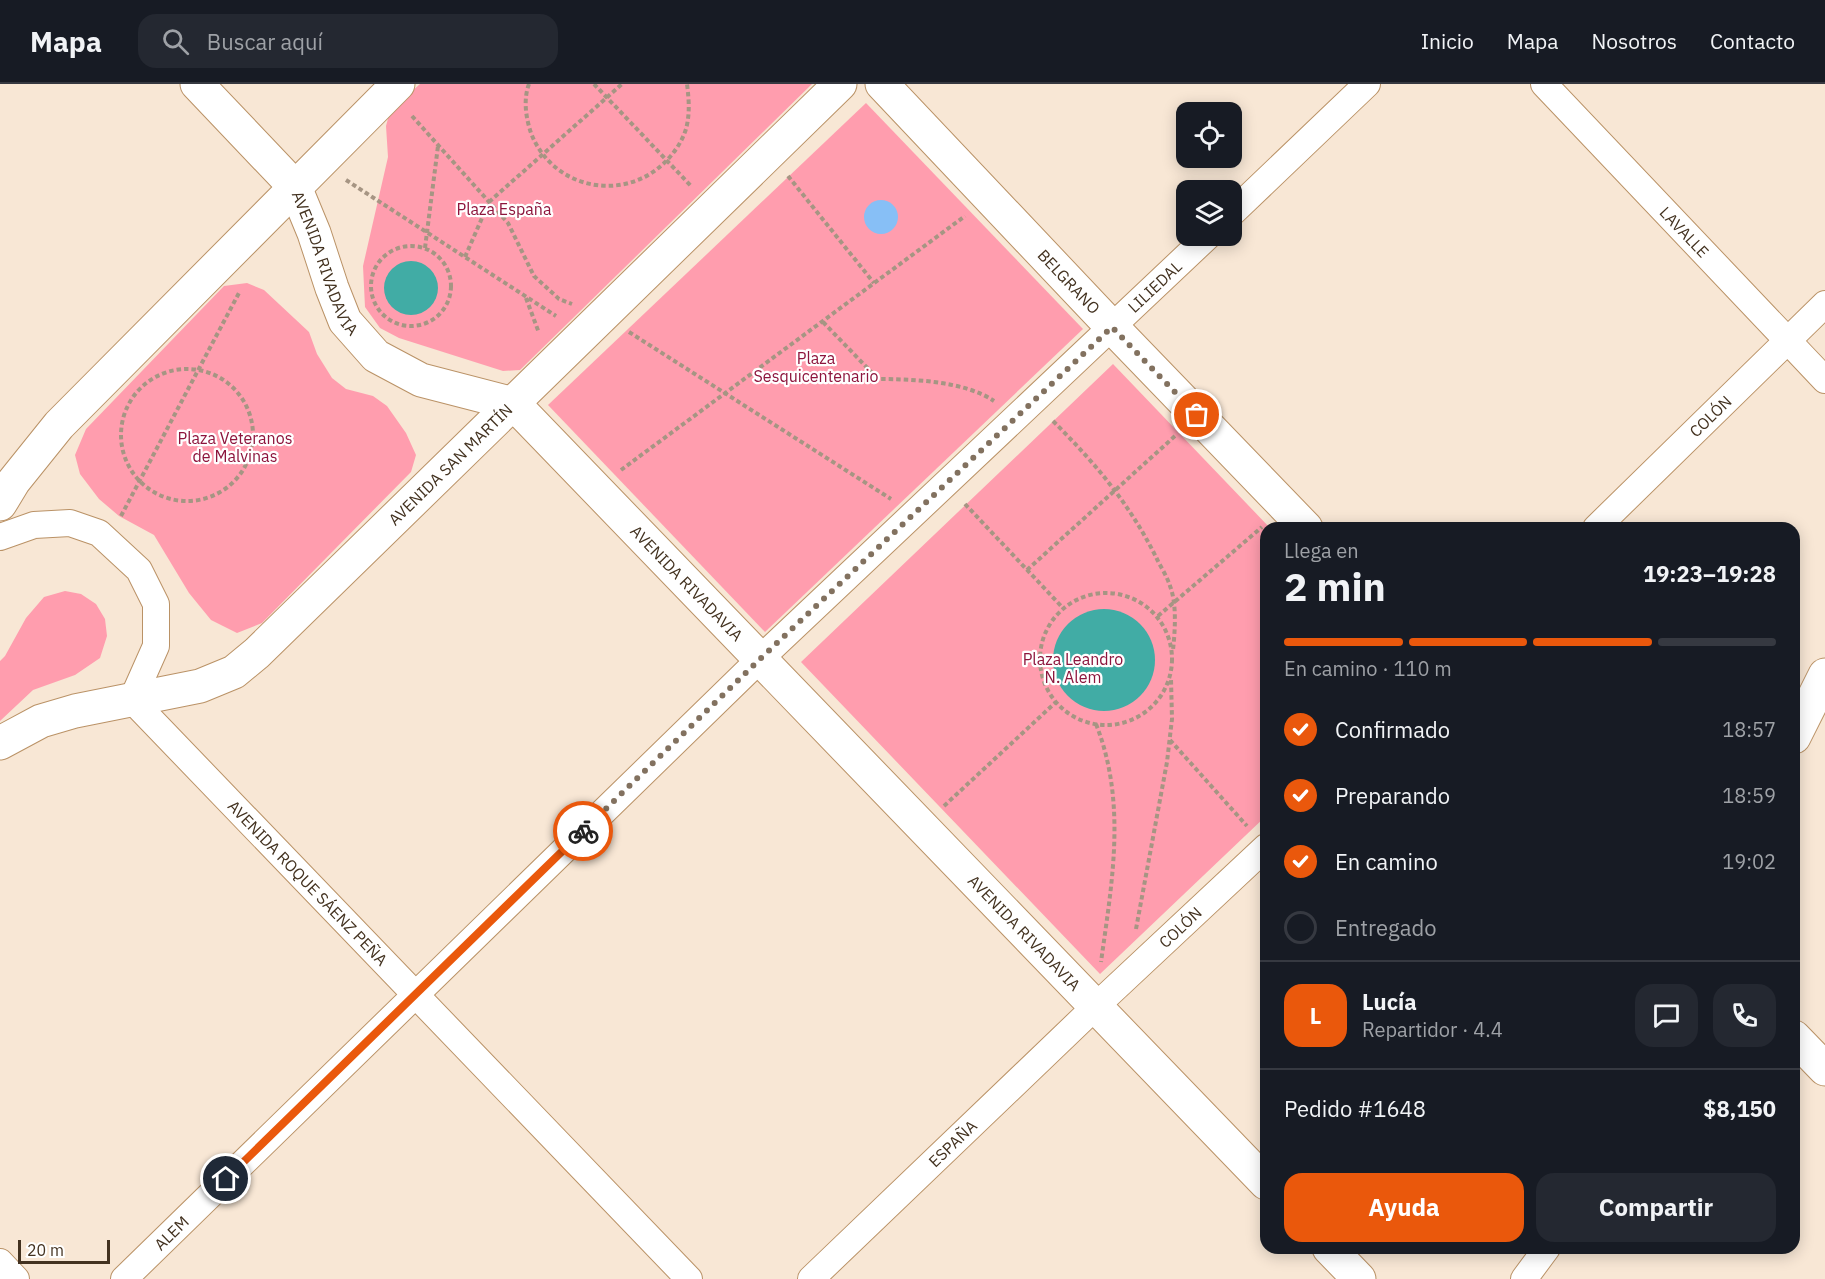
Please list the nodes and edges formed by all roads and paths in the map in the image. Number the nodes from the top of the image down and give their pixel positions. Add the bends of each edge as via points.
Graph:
1 (197, 84) edge
2 (529, 84) edge
3 (594, 84) edge
4 (622, 84) edge
5 (687, 84) edge
6 (840, 84) edge
7 (882, 84) edge
8 (1367, 84) edge
9 (1544, 84) edge
10 (394, 88) edge
11 (606, 97) junction
12 (438, 145) junction
13 (770, 153) junction
14 (543, 154) junction
15 (667, 160) junction
16 (319, 162) junction
17 (295, 187) junction
18 (990, 198) junction
19 (489, 202) junction
20 (1242, 203) edge
21 (713, 209) junction
22 (427, 233) junction
23 (1197, 246) edge
24 (425, 248) junction
25 (465, 257) junction
26 (874, 283) junction
27 (241, 289) dead end
28 (1825, 304) edge
29 (822, 321) junction
30 (594, 325) junction
31 (1112, 327) junction
32 (1788, 340) junction
33 (198, 370) junction
34 (1825, 380) edge
35 (725, 393) junction
36 (514, 404) junction
37 (1025, 409) junction
38 (1197, 415) junction
39 (140, 482) junction
40 (946, 484) junction
41 (596, 488) junction
42 (1116, 490) junction
43 (0, 504) edge
44 (915, 514) junction
45 (1296, 518) edge
46 (1602, 522) edge
47 (0, 537) edge
48 (108, 541) junction
49 (1260, 543) edge
50 (1027, 570) junction
51 (1173, 603) junction
52 (1063, 608) junction
53 (1158, 616) junction
54 (1173, 654) junction
55 (760, 659) junction
56 (1171, 675) junction
57 (1825, 675) edge
58 (132, 700) junction
59 (1056, 702) junction
60 (1096, 724) junction
61 (1800, 724) edge
62 (1169, 740) junction
63 (0, 743) edge
64 (922, 826) junction
65 (1260, 840) edge
66 (1260, 853) edge
67 (1127, 978) junction
68 (415, 994) junction
69 (1096, 1006) junction
70 (1800, 1043) edge
71 (1825, 1070) edge
72 (1260, 1177) edge
73 (1335, 1254) edge
74 (1543, 1254) edge
75 (0, 1262) edge
76 (16, 1279) edge
77 (124, 1279) edge
78 (689, 1279) edge
79 (811, 1279) edge
80 (1359, 1279) edge
81 (1524, 1279) edge

1 - 17 main road, AVENIDA RIVADAVIA
2 - 14 path via 526,119
3 - 11 path
4 - 11 path
5 - 15 path via 690,105 686,131
6 - 13 main road, AVENIDA SAN MARTÍN
7 - 18 main road, BELGRANO
8 - 20 street
9 - 32 street, LAVALLE
10 - 12 path
10 - 16 main road
11 - 14 path
11 - 15 path
12 - 19 path
12 - 22 path
13 - 21 main road, AVENIDA SAN MARTÍN
13 - 26 path
14 - 15 path via 554,168 579,182 605,187 630,183 654,172
14 - 19 path
15 - 21 path
16 - 17 main road
16 - 22 path
17 - 36 main road, AVENIDA RIVADAVIA via 345,321 376,356 421,380
17 - 43 main road via 59,425
18 - 26 path
18 - 31 main road, BELGRANO
19 - 25 path
19 - 30 path via 508,223 534,276
21 - 30 main road, AVENIDA SAN MARTÍN
22 - 24 path
22 - 25 path
23 - 31 street, LILIEDAL
24 - 24 path via 399,247 375,268 371,288 374,302 381,313 405,326 432,321 448,302 452,289 445,264
25 - 30 path
26 - 29 path
27 - 33 path
28 - 32 street, COLÓN
29 - 35 path
29 - 37 path via 878,379 918,379
30 - 35 path
30 - 36 main road, AVENIDA SAN MARTÍN
31 - 37 street, LILIEDAL
31 - 38 main road, BELGRANO
32 - 34 street, LAVALLE
32 - 46 street, COLÓN
33 - 39 path
33 - 39 path via 173,370 153,377 136,391 124,410 119,433 122,456
33 - 39 path via 215,374 246,403 253,423 247,465 217,495 195,502 172,501 150,492
35 - 41 path
35 - 44 path
36 - 41 main road, AVENIDA RIVADAVIA
36 - 58 main road, AVENIDA SAN MARTÍN via 234,672 200,686
37 - 40 street, LILIEDAL
37 - 42 path via 1090,458
38 - 42 path
38 - 45 main road, BELGRANO
39 - 48 path
40 - 44 street, LILIEDAL
40 - 50 path
41 - 55 main road, AVENIDA RIVADAVIA
42 - 50 path
42 - 51 path via 1144,532 1171,587
44 - 55 street, LILIEDAL
47 - 48 street via 34,525 70,523
48 - 58 street via 139,570 156,604 156,646
49 - 51 path
50 - 52 path
51 - 53 path
51 - 54 path
52 - 53 path via 1081,597 1101,592 1122,594
52 - 59 path via 1048,625 1040,647 1040,670
53 - 54 path
54 - 56 path
55 - 64 main road, AVENIDA RIVADAVIA
55 - 68 street, ALEM
56 - 60 path via 1148,710 1128,722
56 - 62 path
57 - 61 main road
58 - 63 main road, AVENIDA SAN MARTÍN via 41,721
58 - 68 street, AVENIDA ROQUE SÁENZ PEÑA
59 - 60 path via 1062,710
59 - 64 path
60 - 69 path via 1106,748 1116,811 1112,880
62 - 65 path
62 - 67 path
64 - 69 main road, AVENIDA RIVADAVIA
66 - 67 street, COLÓN
67 - 69 street, COLÓN
68 - 77 street, ALEM
68 - 78 street, AVENIDA ROQUE SÁENZ PEÑA
69 - 72 main road, AVENIDA RIVADAVIA
69 - 79 street, ESPAÑA
70 - 71 main road
73 - 80 main road
74 - 81 street
75 - 76 street

